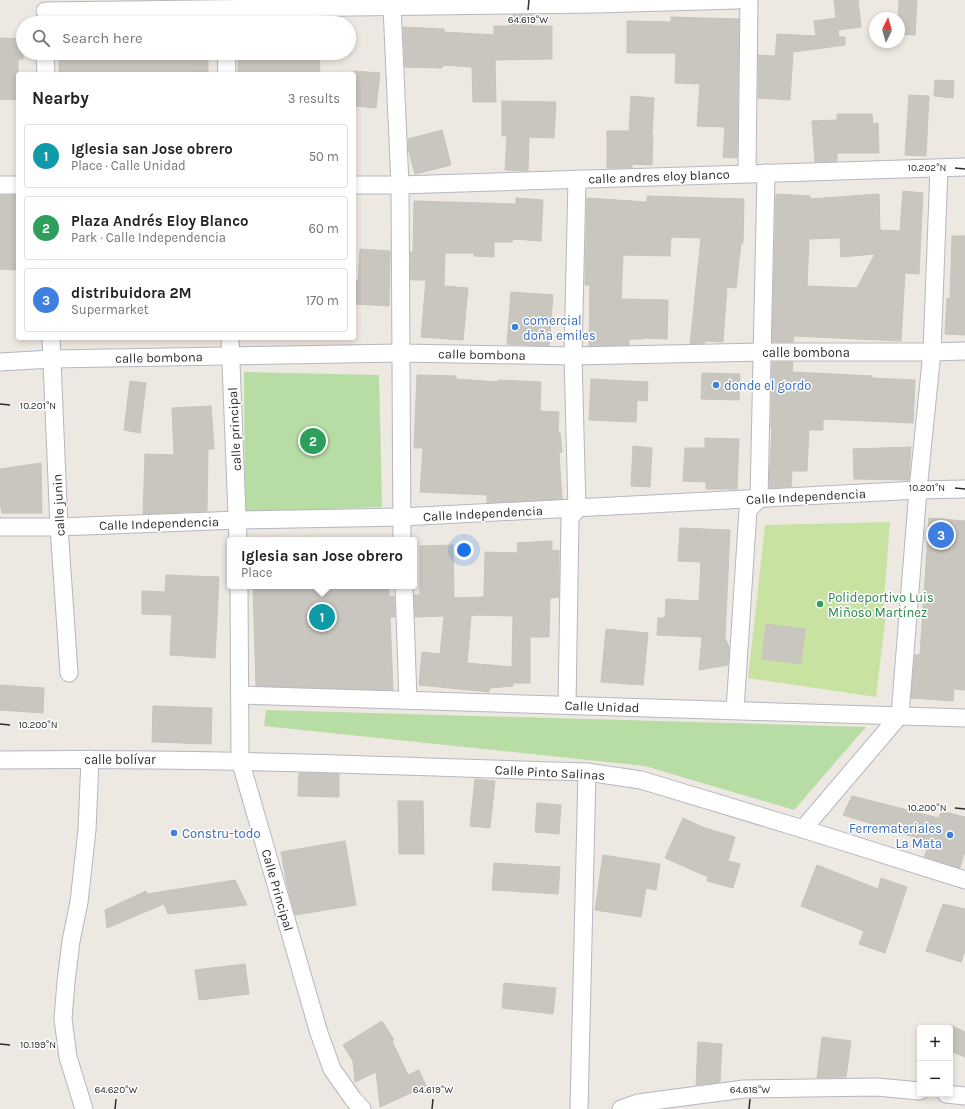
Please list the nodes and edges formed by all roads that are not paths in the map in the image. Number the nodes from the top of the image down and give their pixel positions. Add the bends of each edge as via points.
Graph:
1 (736, 0) edge
2 (749, 0) edge
3 (392, 6) junction
4 (44, 11) edge
5 (222, 11) edge
6 (45, 60) edge
7 (227, 60) edge
8 (46, 72) edge
9 (228, 72) edge
10 (965, 167) edge
11 (939, 168) junction
12 (746, 173) junction
13 (766, 173) junction
14 (577, 179) junction
15 (0, 185) edge
16 (16, 185) edge
17 (356, 185) edge
18 (400, 185) junction
19 (51, 340) edge
20 (230, 340) edge
21 (965, 351) edge
22 (763, 352) junction
23 (932, 352) junction
24 (401, 353) junction
25 (230, 356) junction
26 (574, 356) junction
27 (52, 359) junction
28 (0, 362) edge
29 (965, 489) edge
30 (918, 490) junction
31 (759, 498) junction
32 (576, 509) junction
33 (402, 517) junction
34 (238, 520) junction
35 (0, 527) edge
36 (59, 527) junction
37 (238, 537) edge
38 (402, 537) edge
39 (239, 589) edge
40 (404, 589) edge
41 (69, 673) dead end
42 (240, 695) junction
43 (408, 700) junction
44 (567, 705) junction
45 (735, 710) junction
46 (900, 715) junction
47 (965, 718) edge
48 (90, 759) junction
49 (0, 760) edge
50 (240, 760) junction
51 (587, 772) junction
52 (803, 829) junction
53 (965, 880) edge
54 (917, 1091) edge
55 (953, 1095) edge
56 (965, 1096) edge
57 (84, 1109) edge
58 (362, 1109) edge
59 (579, 1109) edge
60 (622, 1109) edge

1 - 3 street
2 - 12 street
3 - 5 street
3 - 18 street
4 - 5 street
6 - 8 street
7 - 9 street
10 - 11 street, calle andres eloy blanco
11 - 13 street, calle andres eloy blanco
11 - 23 street
12 - 13 street, calle andres eloy blanco
12 - 14 street, calle andres eloy blanco
13 - 22 street
14 - 18 street, calle andres eloy blanco
14 - 26 street
15 - 16 street
17 - 18 street, calle andres eloy blanco
18 - 24 street
19 - 27 street, calle junin
20 - 25 street, calle principal
21 - 23 street, calle bombona
22 - 23 street, calle bombona
22 - 26 street, calle bombona
22 - 31 street
23 - 30 street
24 - 25 street, calle bombona
24 - 26 street, calle bombona
24 - 33 street
25 - 27 street, calle bombona
25 - 34 street, calle principal
26 - 32 street
27 - 28 street, calle bombona
27 - 36 street, calle junin
29 - 30 street, Calle Independencia
30 - 31 street, Calle Independencia
30 - 46 street
31 - 32 street, Calle Independencia
31 - 45 street via 748,510
32 - 33 street, Calle Independencia
32 - 44 street via 570,518
33 - 34 street, Calle Independencia
33 - 38 street
34 - 36 street, Calle Independencia
34 - 37 street
35 - 36 street, Calle Independencia
36 - 41 street, calle junin
39 - 42 street, Calle Principal
40 - 43 street
42 - 43 street, Calle Unidad
42 - 50 street, Calle Principal
43 - 44 street, Calle Unidad
44 - 45 street, Calle Unidad
45 - 46 street, Calle Unidad
46 - 47 street, Calle Unidad
46 - 52 street
48 - 49 street, calle bolívar
48 - 50 street, calle bolívar
48 - 57 street via 87,830 63,1019 68,1057
50 - 51 street, Calle Pinto Salinas
50 - 58 street, Calle Principal via 319,1034 332,1069
51 - 52 street, Calle Pinto Salinas via 640,780
51 - 59 street
52 - 53 street, Calle Pinto Salinas
54 - 60 street via 877,1087 744,1089 638,1103
55 - 56 street

